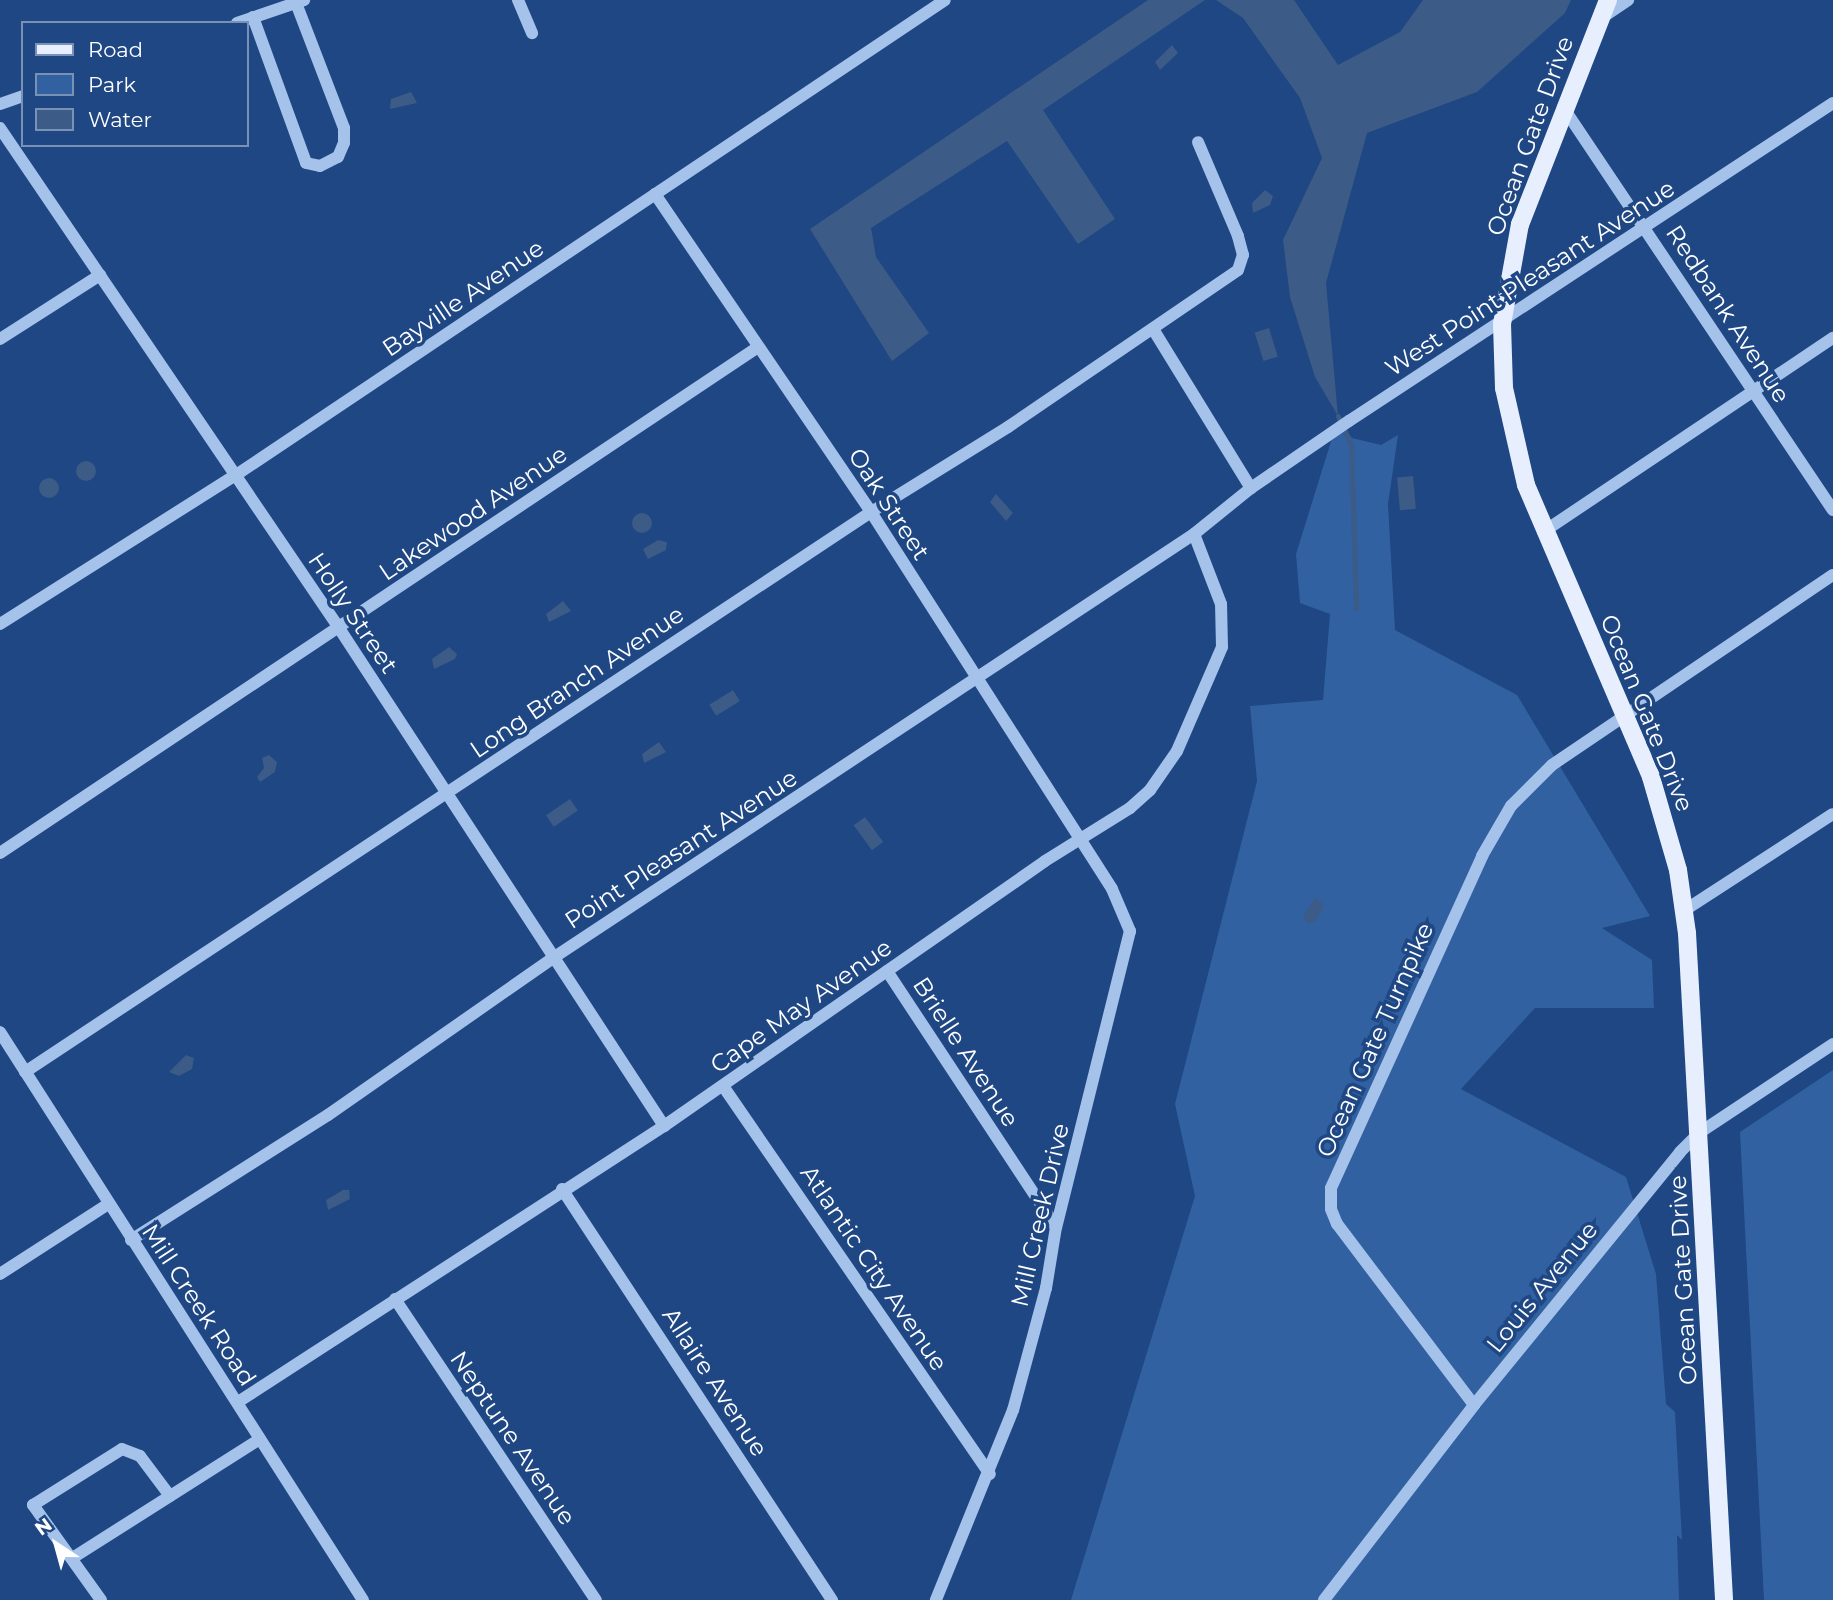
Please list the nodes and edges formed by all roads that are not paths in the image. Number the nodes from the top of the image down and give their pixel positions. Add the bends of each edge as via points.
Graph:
1 (518, 0) edge
2 (945, 0) edge
3 (1608, 0) edge
4 (1628, 0) edge
5 (300, 1) edge
6 (253, 17) junction
7 (1600, 19) junction
8 (242, 21) edge
9 (532, 33) dead end
10 (21, 97) edge
11 (1833, 103) edge
12 (0, 104) edge
13 (1563, 107) junction
14 (0, 128) edge
15 (1198, 142) dead end
16 (654, 194) junction
17 (1646, 228) junction
18 (100, 275) junction
19 (1502, 324) junction
20 (1153, 329) junction
21 (1833, 338) edge
22 (0, 340) edge
23 (758, 346) junction
24 (1754, 390) junction
25 (236, 475) junction
26 (1251, 488) junction
27 (1833, 510) edge
28 (871, 512) junction
29 (1543, 531) junction
30 (1195, 534) junction
31 (1833, 575) edge
32 (0, 624) edge
33 (339, 628) junction
34 (976, 681) junction
35 (1625, 715) junction
36 (447, 794) junction
37 (1833, 814) edge
38 (1081, 841) junction
39 (0, 853) edge
40 (1685, 910) junction
41 (553, 958) junction
42 (887, 971) junction
43 (0, 1032) edge
44 (1833, 1044) edge
45 (26, 1072) junction
46 (723, 1086) junction
47 (664, 1126) junction
48 (1699, 1133) junction
49 (562, 1189) junction
50 (108, 1204) junction
51 (1056, 1227) junction
52 (131, 1240) junction
53 (0, 1273) edge
54 (395, 1299) junction
55 (238, 1402) junction
56 (1474, 1405) junction
57 (260, 1439) junction
58 (990, 1474) junction
59 (170, 1496) junction
60 (74, 1557) junction
61 (101, 1600) edge
62 (363, 1600) edge
63 (596, 1600) edge
64 (832, 1600) edge
65 (936, 1600) edge
66 (1324, 1600) edge
67 (1724, 1600) edge

1 - 9 street
2 - 16 street, Bayville Avenue
3 - 7 main road, Ocean Gate Drive
4 - 7 street
5 - 6 street
5 - 6 street via 344,128 338,157 320,166 306,163
6 - 8 street
7 - 13 main road, Ocean Gate Drive
10 - 12 street
11 - 17 street, West Point Pleasant Avenue
13 - 17 street, Redbank Avenue
13 - 19 main road, Ocean Gate Drive via 1520,224
14 - 18 street, Holly Street
15 - 20 street, Long Branch Avenue via 1243,255 1238,270
16 - 23 street, Oak Street
16 - 25 street, Bayville Avenue
17 - 19 street, West Point Pleasant Avenue
17 - 24 street, Redbank Avenue
18 - 22 street
18 - 25 street, Holly Street
19 - 26 street, West Point Pleasant Avenue
19 - 29 main road, Ocean Gate Drive via 1504,388 1526,485
20 - 26 street
20 - 28 street, Long Branch Avenue
21 - 24 street
23 - 28 street, Oak Street
23 - 33 street, Lakewood Avenue
24 - 27 street, Redbank Avenue
24 - 29 street
25 - 32 street, Bayville Avenue
25 - 33 street, Holly Street
26 - 30 street, Point Pleasant Avenue
28 - 34 street, Oak Street
28 - 36 street, Long Branch Avenue
29 - 35 main road, Ocean Gate Drive
30 - 34 street, Point Pleasant Avenue
30 - 38 street, Cape May Avenue via 1221,604 1222,647 1177,751 1150,790
31 - 35 street, Ocean Gate Turnpike
33 - 36 street, Holly Street
33 - 39 street, Lakewood Avenue
34 - 38 street, Oak Street
34 - 41 street, Point Pleasant Avenue
35 - 40 main road, Ocean Gate Drive via 1667,823
35 - 56 street, Ocean Gate Turnpike via 1541,773 1511,806 1482,856 1331,1188 1337,1224
36 - 41 street, Holly Street
36 - 45 street, Long Branch Avenue
37 - 40 street
38 - 42 street, Cape May Avenue
38 - 51 street, Mill Creek Drive via 1124,908 1130,931
40 - 48 main road, Ocean Gate Drive
41 - 47 street, Holly Street
41 - 52 street, Point Pleasant Avenue via 328,1115
42 - 46 street, Cape May Avenue
42 - 51 street, Brielle Avenue
43 - 45 street, Mill Creek Road
44 - 48 street, Louis Avenue
45 - 50 street, Mill Creek Road
46 - 47 street, Cape May Avenue
46 - 58 street, Atlantic City Avenue
47 - 49 street, Cape May Avenue
48 - 56 street, Louis Avenue via 1667,1166
48 - 67 main road, Ocean Gate Drive
49 - 54 street, Cape May Avenue
49 - 64 street, Allaire Avenue
50 - 52 street, Mill Creek Road
50 - 53 street
51 - 58 street, Mill Creek Drive via 1046,1288
52 - 55 street, Mill Creek Road
54 - 55 street, Cape May Avenue
54 - 63 street, Neptune Avenue
55 - 57 street, Mill Creek Road
56 - 66 street, Louis Avenue
57 - 59 street
57 - 62 street, Mill Creek Road
58 - 65 street, Mill Creek Drive
59 - 60 street
59 - 60 street via 140,1456 122,1449 33,1505
60 - 61 street

